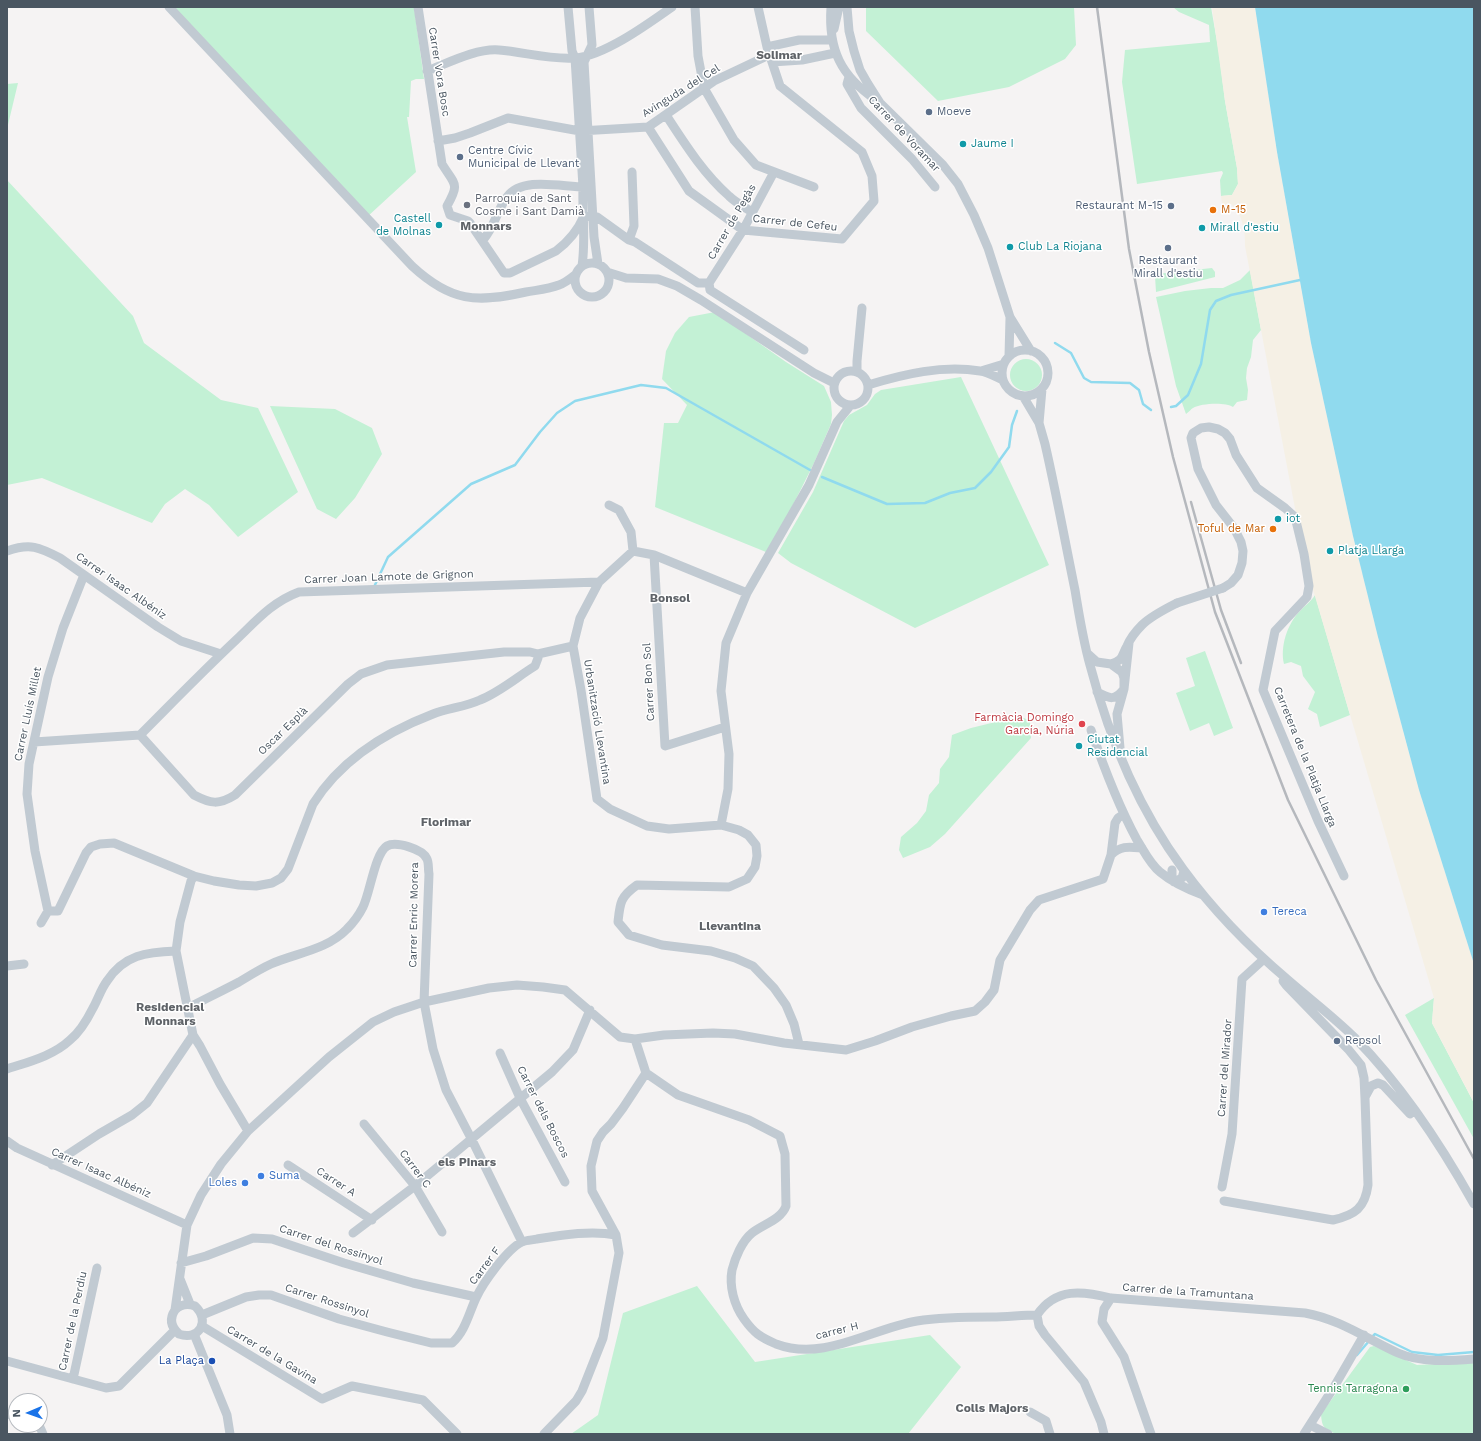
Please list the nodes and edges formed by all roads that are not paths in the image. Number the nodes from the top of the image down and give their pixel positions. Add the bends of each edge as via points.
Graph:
1 (169, 7) edge
2 (418, 7) edge
3 (568, 7) edge
4 (590, 7) edge
5 (672, 7) edge
6 (695, 7) edge
7 (758, 7) edge
8 (831, 7) edge
9 (839, 7) edge
10 (847, 7) edge
11 (832, 40) junction
12 (835, 53) junction
13 (588, 55) junction
14 (769, 55) junction
15 (576, 58) junction
16 (427, 71) junction
17 (850, 77) junction
18 (704, 88) junction
19 (880, 104) junction
20 (666, 115) junction
21 (648, 127) junction
22 (584, 131) junction
23 (438, 141) junction
24 (632, 172) dead end
25 (774, 172) junction
26 (588, 187) junction
27 (814, 187) dead end
28 (935, 187) dead end
29 (752, 212) junction
30 (588, 216) junction
31 (743, 230) junction
32 (483, 240) junction
33 (629, 240) junction
34 (598, 264) junction
35 (582, 266) junction
36 (607, 272) junction
37 (575, 275) junction
38 (626, 278) junction
39 (709, 283) junction
40 (560, 285) junction
41 (606, 288) junction
42 (579, 291) junction
43 (862, 308) dead end
44 (1010, 317) junction
45 (804, 350) dead end
46 (1031, 351) junction
47 (1009, 356) junction
48 (1004, 364) junction
49 (981, 371) junction
50 (857, 372) junction
51 (1003, 380) junction
52 (834, 382) junction
53 (868, 385) junction
54 (1042, 388) junction
55 (1023, 396) junction
56 (837, 399) junction
57 (850, 406) junction
58 (837, 422) junction
59 (1039, 423) junction
60 (609, 505) dead end
61 (7, 551) edge
62 (633, 551) junction
63 (654, 555) junction
64 (84, 575) junction
65 (599, 582) junction
66 (747, 593) junction
67 (1129, 643) junction
68 (573, 646) junction
69 (1086, 652) junction
70 (221, 654) junction
71 (538, 654) junction
72 (1111, 664) junction
73 (1124, 689) junction
74 (1097, 692) junction
75 (725, 727) junction
76 (1091, 730) dead end
77 (140, 735) junction
78 (34, 742) junction
79 (1121, 760) junction
80 (1124, 814) junction
81 (721, 825) junction
82 (1142, 848) junction
83 (1111, 855) junction
84 (1177, 861) junction
85 (1172, 870) junction
86 (1184, 871) junction
87 (1160, 872) junction
88 (194, 876) junction
89 (1344, 876) dead end
90 (1204, 896) junction
91 (48, 911) junction
92 (41, 923) dead end
93 (176, 951) junction
94 (1264, 959) junction
95 (24, 964) dead end
96 (7, 966) edge
97 (1278, 971) junction
98 (424, 1002) junction
99 (188, 1008) junction
100 (590, 1010) junction
101 (193, 1035) junction
102 (634, 1039) junction
103 (799, 1044) junction
104 (500, 1052) dead end
105 (7, 1069) edge
106 (646, 1073) junction
107 (520, 1098) junction
108 (1365, 1098) junction
109 (364, 1124) dead end
110 (248, 1131) junction
111 (1431, 1133) junction
112 (472, 1140) junction
113 (7, 1142) edge
114 (52, 1165) junction
115 (288, 1165) dead end
116 (565, 1182) dead end
117 (415, 1186) junction
118 (1222, 1187) dead end
119 (1224, 1201) dead end
120 (1474, 1204) edge
121 (372, 1220) junction
122 (187, 1225) junction
123 (442, 1232) dead end
124 (353, 1233) dead end
125 (616, 1235) junction
126 (522, 1242) junction
127 (181, 1263) junction
128 (97, 1268) dead end
129 (180, 1279) junction
130 (476, 1297) junction
131 (1111, 1298) junction
132 (190, 1304) junction
133 (175, 1310) junction
134 (1037, 1314) junction
135 (202, 1315) junction
136 (202, 1326) junction
137 (175, 1330) junction
138 (194, 1334) junction
139 (1366, 1336) junction
140 (446, 1344) joint
141 (1474, 1359) edge
142 (7, 1361) edge
143 (73, 1379) junction
144 (1030, 1412) dead end
145 (1312, 1422) junction
146 (230, 1434) edge
147 (458, 1434) edge
148 (544, 1434) edge
149 (1050, 1434) edge
150 (1104, 1434) edge
151 (1151, 1434) edge
152 (1304, 1434) edge
153 (1328, 1434) edge

1 - 40 street via 426,279 452,294 483,299 502,298
2 - 16 street, Carrer Vora Bosc
3 - 15 street via 572,51
4 - 13 street via 592,45
5 - 13 street via 607,48
6 - 18 street via 698,56
7 - 14 street, Carrer de Cefeu
8 - 11 street
9 - 11 street
10 - 19 street via 849,31 860,70
11 - 12 street
11 - 14 street, Avinguda del Cel via 799,40
12 - 14 street, Avinguda del Cel via 802,60
12 - 17 street
13 - 15 street
13 - 22 street via 584,62
14 - 18 street, Avinguda del Cel
14 - 31 street, Carrer de Cefeu via 780,86 862,152 872,176 874,201 842,239
15 - 16 street via 498,50 480,51
15 - 22 street
16 - 23 street, Carrer Vora Bosc
17 - 19 street
17 - 28 street, Carrer de Voramar via 847,84 861,108 912,159
18 - 20 street, Avinguda del Cel
18 - 25 street via 734,140 756,165
19 - 44 street via 943,165 958,184 988,248
20 - 21 street, Avinguda del Cel
20 - 29 street via 711,178 730,197
21 - 22 street, Avinguda del Cel
21 - 31 street, Carrer de Cefeu via 689,191
22 - 23 street, Avinguda del Cel via 508,118 456,138
22 - 26 street
23 - 32 street, Carrer Vora Bosc via 442,164 455,185 455,192 447,206 450,215 468,221
24 - 33 street via 634,226
25 - 27 street
25 - 29 street, Carrer de Pegàs
26 - 30 street
26 - 32 street via 528,184 514,190 507,197
29 - 31 street, Carrer de Pegàs
30 - 32 street via 562,247 510,273 504,273
30 - 33 street via 597,217
30 - 34 street
30 - 35 street
31 - 39 street, Carrer de Pegàs
33 - 39 street via 698,283
34 - 35 street via 587,263
34 - 36 street
35 - 37 street
36 - 38 street
36 - 41 street
37 - 40 street
37 - 42 street
38 - 41 street
38 - 52 street via 658,279 677,286 814,373
39 - 45 street via 710,290
40 - 42 street
41 - 42 street via 593,297
43 - 50 street
44 - 46 street
44 - 47 street
46 - 47 street via 1024,350
46 - 54 street via 1045,361 1048,368 1046,382
47 - 48 street
48 - 49 street
48 - 51 street
49 - 51 street
49 - 53 street via 941,369
50 - 52 street via 846,371
50 - 53 street via 864,377
51 - 55 street via 1014,394
52 - 56 street via 833,388
53 - 57 street via 864,400
54 - 55 street via 1031,396
54 - 59 street
55 - 59 street
56 - 57 street
56 - 58 street
57 - 58 street
58 - 66 street via 809,485
59 - 69 street via 1055,490
60 - 62 street via 619,510 631,532
61 - 64 street, Carrer Isaac Albéniz via 24,546 43,549
62 - 63 street
62 - 65 street
63 - 66 street
63 - 75 street, Carrer Bon Sol via 665,746
64 - 70 street, Carrer Isaac Albéniz via 181,641
64 - 78 street, Carrer Lluís Millet via 63,628 48,677
65 - 68 street via 580,618
65 - 70 street, Carrer Joan Lamote de Grignon via 299,592 276,603
66 - 75 street via 726,643 721,691
67 - 72 street, Carretera de la Platja Llarga via 1123,657
67 - 73 street
67 - 89 street, Carretera de la Platja Llarga, bridge via 1143,624 1157,614 1177,603 1223,588 1231,584 1238,575 1242,563 1241,542 1206,488 1198,469 1191,438 1193,433 1201,428 1218,429 1230,439 1236,455 1257,488 1295,517 1304,554 1307,597 1275,631 1263,690
68 - 71 street, Oscar Esplà
68 - 81 street, Urbanització Llevantina via 597,799 610,809 647,826 660,829
69 - 72 street via 1097,662
69 - 74 street
70 - 77 street, Carrer Joan Lamote de Grignon
71 - 77 street, Oscar Esplà via 504,652 387,665 361,674 235,795 216,803 194,796
71 - 88 street via 535,666 481,700 406,725 359,755 318,796 288,869 272,884 256,886
72 - 73 street via 1122,672
73 - 74 street via 1119,696 1112,698
73 - 79 street via 1117,714
74 - 79 street
75 - 81 street via 729,754 728,789
76 - 80 street
77 - 78 street
78 - 91 street, Carrer Lluís Millet via 29,764 27,794 35,851
79 - 84 street via 1142,804
80 - 82 street
80 - 83 street via 1115,823
81 - 103 street, Urbanització Llevantina via 748,835 756,845 755,867 747,879 729,887 637,885 621,902 618,922 629,935 662,945 717,953 754,966 786,1005
82 - 83 street via 1127,846
82 - 87 street
83 - 103 street via 1103,879 1039,900 1030,910 1000,960 994,990 975,1011 912,1027 846,1050
84 - 85 street
84 - 86 street
85 - 86 street via 1174,882 1182,878
85 - 87 street
86 - 90 street
87 - 90 street via 1177,884
88 - 91 street via 114,844 100,844 86,853 58,911
88 - 93 street via 180,922
90 - 94 street
91 - 92 street
93 - 99 street
93 - 105 street via 151,952 127,960 106,982 86,1021 71,1040 44,1056
94 - 97 street
94 - 118 street, Carrer del Mirador via 1242,979 1232,1134
95 - 96 street
97 - 108 street via 1286,985 1361,1065
97 - 111 street via 1355,1038 1381,1066
98 - 99 street, Carrer Enric Morera via 429,874 427,858 415,849 400,844 387,845 381,851 363,907 347,930 320,948 270,964
98 - 100 street via 489,988 517,985 565,990
98 - 110 street via 373,1022 328,1057
98 - 112 street via 446,1090
99 - 101 street
100 - 102 street via 620,1037
100 - 107 street via 573,1050 552,1072
101 - 110 street
101 - 114 street via 147,1103
102 - 103 street via 713,1033
102 - 106 street
104 - 107 street, Carrer dels Boscos
106 - 125 street via 597,1141 590,1166 592,1191
106 - 134 street, carrer H via 678,1095 749,1120 780,1136 785,1154 786,1206 778,1217 750,1234 741,1247 732,1270 731,1286 735,1301 751,1330 757,1335 785,1347 817,1349 916,1321
107 - 112 street
107 - 116 street, Carrer dels Boscos
108 - 111 street via 1371,1086 1378,1083 1383,1085
108 - 119 street via 1368,1185 1366,1196 1359,1208 1348,1217 1333,1220
109 - 117 street, Carrer C
110 - 122 street via 211,1179
111 - 120 street
112 - 117 street
112 - 126 street
113 - 114 street, Carrer Isaac Albéniz
114 - 122 street, Carrer Isaac Albéniz
115 - 121 street, Carrer A
117 - 121 street
117 - 123 street, Carrer C
121 - 124 street
122 - 127 street
125 - 126 street via 604,1233 555,1236
125 - 148 street via 619,1253 603,1338 582,1392
126 - 130 street, Carrer F via 500,1262
127 - 129 street
127 - 130 street, Carrer del Rossinyol via 253,1238 272,1239 413,1283
128 - 143 street, Carrer de la Perdiu
129 - 132 street
129 - 133 street
130 - 140 street, Carrer F via 457,1338
131 - 134 street, Carrer de la Tramuntana via 1090,1293 1066,1294 1048,1302
131 - 139 street, Carrer de la Tramuntana via 1305,1313 1328,1318
131 - 151 street via 1104,1309 1102,1322 1124,1357
132 - 133 street via 179,1306
132 - 135 street
133 - 137 street via 171,1320
134 - 150 street via 1039,1326 1045,1336 1084,1382
135 - 136 street
135 - 140 street, Carrer Rossinyol via 246,1297 271,1295 339,1319 431,1343
136 - 138 street
136 - 147 street, Carrer de la Gavina via 322,1399 352,1386 424,1400
137 - 138 street via 184,1336
137 - 143 street via 119,1386 106,1388
138 - 146 street via 227,1415
139 - 141 street, Carrer de la Tramuntana via 1398,1353 1417,1358 1443,1361
139 - 145 street
142 - 143 street
144 - 149 street via 1046,1421
145 - 152 street
145 - 153 street

